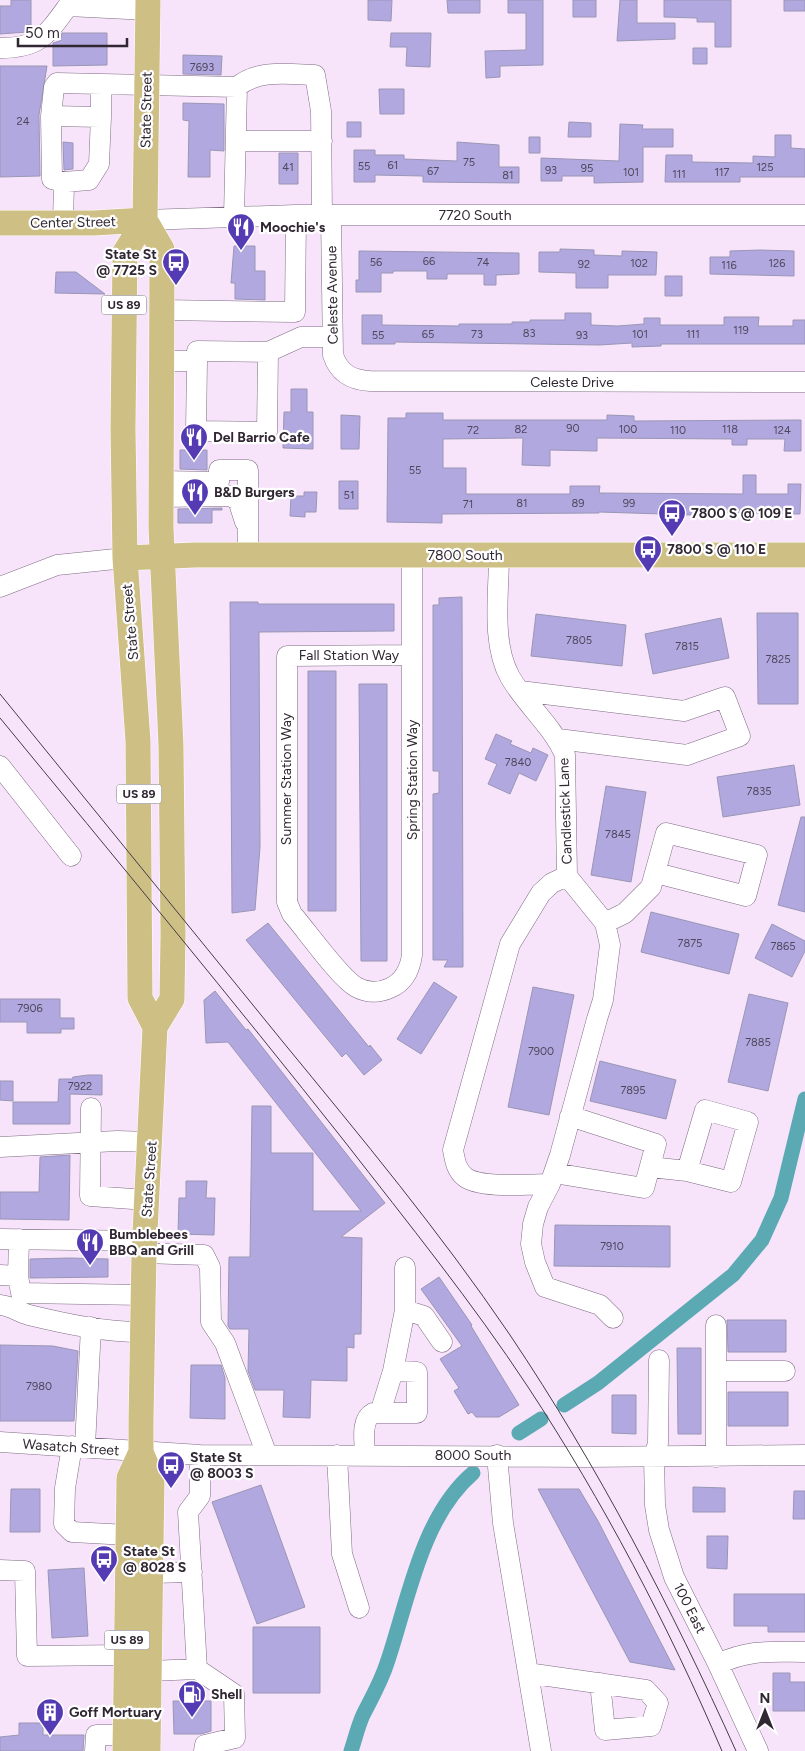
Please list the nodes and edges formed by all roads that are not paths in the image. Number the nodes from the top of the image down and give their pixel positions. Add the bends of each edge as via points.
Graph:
1 (67, 3) edge
2 (148, 5) edge
3 (0, 48) edge
4 (101, 84) junction
5 (147, 87) junction
6 (237, 87) junction
7 (51, 116) junction
8 (101, 117) junction
9 (236, 141) junction
10 (322, 141) junction
11 (64, 182) junction
12 (296, 214) junction
13 (327, 214) junction
14 (805, 214) edge
15 (234, 216) junction
16 (145, 220) junction
17 (0, 223) edge
18 (63, 223) junction
19 (162, 310) junction
20 (332, 337) junction
21 (268, 352) junction
22 (162, 361) junction
23 (197, 361) junction
24 (342, 372) joint
25 (805, 382) edge
26 (161, 489) junction
27 (248, 528) junction
28 (805, 554) edge
29 (412, 555) junction
30 (162, 556) junction
31 (248, 556) junction
32 (499, 556) junction
33 (125, 558) junction
34 (0, 587) edge
35 (412, 655) junction
36 (287, 656) joint
37 (520, 691) junction
38 (558, 739) junction
39 (0, 766) edge
40 (71, 856) dead end
41 (656, 873) junction
42 (567, 876) junction
43 (287, 902) joint
44 (605, 923) junction
45 (155, 1027) junction
46 (91, 1108) dead end
47 (570, 1116) junction
48 (91, 1142) junction
49 (151, 1142) junction
50 (0, 1147) edge
51 (650, 1167) junction
52 (687, 1171) dead end
53 (552, 1178) junction
54 (147, 1200) junction
55 (10, 1239) edge
56 (145, 1247) junction
57 (405, 1267) dead end
58 (10, 1291) edge
59 (143, 1295) junction
60 (405, 1310) junction
61 (613, 1318) dead end
62 (716, 1325) dead end
63 (91, 1327) junction
64 (142, 1332) junction
65 (442, 1342) dead end
66 (659, 1360) dead end
67 (393, 1371) junction
68 (716, 1371) junction
69 (786, 1371) dead end
70 (380, 1413) junction
71 (0, 1442) edge
72 (78, 1446) junction
73 (141, 1452) junction
74 (200, 1455) junction
75 (267, 1455) junction
76 (337, 1455) junction
77 (365, 1455) junction
78 (498, 1455) junction
79 (805, 1455) edge
80 (654, 1457) junction
81 (716, 1457) junction
82 (128, 1535) junction
83 (0, 1570) edge
84 (192, 1572) junction
85 (151, 1573) junction
86 (359, 1608) dead end
87 (805, 1652) edge
88 (127, 1655) junction
89 (718, 1664) junction
90 (197, 1669) junction
91 (150, 1671) junction
92 (528, 1674) junction
93 (600, 1683) dead end
94 (125, 1743) edge
95 (96, 1751) edge
96 (148, 1751) edge
97 (204, 1751) edge
98 (542, 1751) edge
99 (758, 1751) edge

1 - 2 street
1 - 3 street via 52,30 37,42 18,48
2 - 5 main road, State Street
4 - 5 street
4 - 7 street via 57,84
4 - 8 street
5 - 6 street
5 - 16 main road, State Street
6 - 9 street
6 - 10 street, Celeste Avenue via 260,75 315,75
7 - 8 street
7 - 11 street via 52,179
8 - 11 street via 99,164 89,180
9 - 10 street
9 - 15 street
10 - 13 street, Celeste Avenue
11 - 18 street
12 - 13 street, 7720 South
12 - 15 street, 7720 South
12 - 19 street via 295,312
13 - 14 street, 7720 South
13 - 20 street, Celeste Avenue
15 - 16 street, 7720 South
16 - 18 main road, Center Street
16 - 19 main road, State Street via 162,249
16 - 33 main road, State Street / US 89 via 125,252
17 - 18 main road, Center Street
19 - 22 main road, State Street
20 - 21 street via 301,337
20 - 24 street, Celeste Avenue via 333,355
21 - 23 street via 197,351
21 - 23 street via 267,432 196,431
22 - 23 street
22 - 26 main road, State Street
24 - 25 street, Celeste Drive via 350,378 370,381
26 - 27 street via 230,496 238,500
26 - 27 street via 218,482 218,470 248,470
26 - 30 main road, State Street
27 - 31 street
28 - 32 main road, 7800 South
29 - 31 main road, 7800 South
29 - 32 main road, 7800 South
29 - 35 street, Spring Station Way
30 - 31 main road, 7800 South
30 - 33 main road, 7800 South
30 - 45 main road, State Street via 173,935 172,999
32 - 37 street, Candlestick Lane via 499,633 503,664
33 - 34 street via 57,565
33 - 45 main road, State Street / US 89 via 138,741 140,998
35 - 36 street, Fall Station Way
35 - 43 street, Spring Station Way via 412,954 404,978 383,991 369,992 356,987 292,914
36 - 43 street, Summer Station Way
37 - 38 street, Candlestick Lane
37 - 38 street via 684,711 725,696 740,736 687,755
38 - 42 street, Candlestick Lane via 565,755 566,769
39 - 40 street
41 - 41 street via 666,833 757,855 746,896
41 - 44 street via 651,887 625,913
42 - 44 street
42 - 53 street via 541,892 510,944 453,1150 456,1166 466,1178 479,1183
44 - 47 street via 610,945 602,1000
45 - 49 main road, State Street / US 89
46 - 48 street
47 - 51 street via 656,1144
47 - 53 street
48 - 49 street
48 - 50 street
48 - 54 street via 90,1196
49 - 54 main road, State Street / US 89
51 - 52 street
51 - 53 street via 644,1188
53 - 61 street via 538,1207 530,1244 545,1287 600,1305
54 - 56 main road, State Street / US 89
55 - 56 street
55 - 58 street
56 - 59 main road, State Street / US 89
56 - 75 street via 204,1255 210,1268 211,1322 225,1343
57 - 60 street
58 - 59 street
58 - 63 street via 27,1314
59 - 64 main road, State Street / US 89
60 - 65 street via 424,1316
60 - 67 street
62 - 68 street
63 - 64 street via 112,1332
63 - 72 street
64 - 73 main road, State Street / US 89
66 - 80 street, 100 East via 658,1443
67 - 70 street
67 - 70 street via 417,1372 417,1413
68 - 69 street
68 - 81 street
70 - 77 street via 368,1416 365,1424
71 - 72 street, Wasatch Street
72 - 73 street, Wasatch Street
72 - 82 street via 65,1488 64,1524 72,1532
73 - 74 street, 8000 South
73 - 82 main road, State Street / US 89 via 129,1478
73 - 85 main road, State Street / US 89 via 152,1478
74 - 75 street, 8000 South
74 - 84 street via 200,1496 188,1512
75 - 76 street, 8000 South
76 - 77 street, 8000 South
76 - 86 street via 342,1554
77 - 78 street, 8000 South
78 - 80 street, 8000 South
78 - 92 street via 503,1523
79 - 81 street, 8000 South
80 - 81 street, 8000 South
80 - 89 street, 100 East via 655,1505 665,1553
82 - 88 main road, State Street / US 89
83 - 88 street via 25,1571 27,1656
84 - 85 street
84 - 90 street
85 - 91 main road, State Street / US 89
87 - 89 street via 739,1654
88 - 94 main road, State Street / US 89
89 - 99 street, 100 East
90 - 91 street
90 - 97 street via 234,1694 235,1738 205,1745
91 - 96 main road, State Street / US 89
92 - 93 street
92 - 98 street
94 - 95 street via 96,1735

